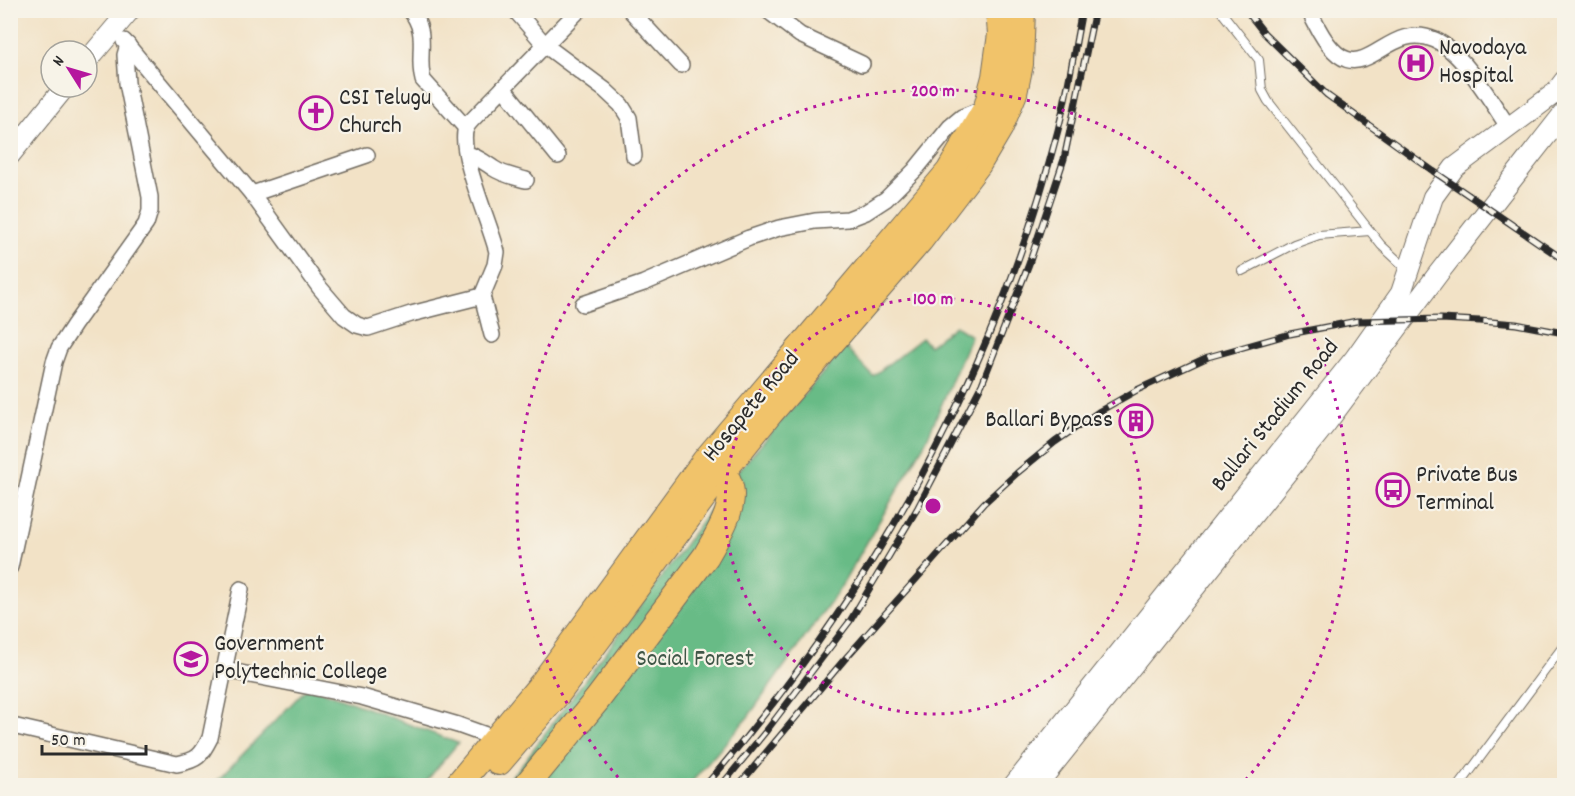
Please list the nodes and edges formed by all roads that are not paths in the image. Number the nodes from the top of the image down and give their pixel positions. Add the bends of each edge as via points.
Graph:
1 (130, 10) edge
2 (410, 10) edge
3 (515, 10) edge
4 (579, 10) edge
5 (630, 10) edge
6 (767, 10) edge
7 (999, 10) edge
8 (1022, 10) edge
9 (1220, 10) edge
10 (1309, 10) edge
11 (114, 29) junction
12 (128, 45) junction
13 (546, 45) junction
14 (99, 47) edge
15 (862, 64) dead end
16 (681, 65) dead end
17 (1564, 81) edge
18 (503, 88) junction
19 (55, 99) edge
20 (987, 107) junction
21 (1564, 113) edge
22 (466, 128) junction
23 (1509, 128) junction
24 (467, 154) junction
25 (10, 155) edge
26 (367, 155) dead end
27 (558, 156) dead end
28 (634, 156) dead end
29 (526, 180) dead end
30 (252, 194) junction
31 (1370, 231) junction
32 (1242, 271) dead end
33 (1408, 271) junction
34 (482, 296) junction
35 (583, 304) dead end
36 (492, 335) dead end
37 (1318, 419) junction
38 (713, 467) junction
39 (10, 567) edge
40 (241, 589) dead end
41 (1564, 645) edge
42 (225, 670) junction
43 (17, 727) dead end
44 (497, 739) junction
45 (457, 786) edge
46 (480, 786) edge
47 (526, 786) edge
48 (1013, 786) edge
49 (1036, 786) edge
50 (1459, 786) edge

1 - 11 street
2 - 22 street via 421,30 423,80
3 - 13 street
4 - 13 street
5 - 16 street
6 - 15 street via 800,35
7 - 20 highway, Hosapete Road via 1000,34
8 - 38 highway, Hosapete Road via 1020,64 1014,93 978,164 920,240 770,413
9 - 31 lane via 1259,60 1264,96
10 - 23 street via 1335,54 1350,61 1361,61 1402,39 1417,36 1434,40 1452,52
11 - 12 street
11 - 14 street
12 - 30 street
12 - 39 street via 127,84 150,211 139,235 59,348
13 - 18 street
13 - 28 street via 621,105 629,118
17 - 23 street, Ballari Stadium Road via 1555,93
18 - 22 street
18 - 27 street
19 - 25 street
20 - 35 street via 962,117 886,199 866,212 848,219 779,228 644,284
20 - 38 highway, Hosapete Road via 949,172
21 - 37 street, Ballari Stadium Road
22 - 24 street
23 - 33 street, Ballari Stadium Road via 1454,168 1433,197
24 - 29 street via 507,175
24 - 34 street via 497,252
26 - 30 street
30 - 34 street via 320,288 357,325 368,328
31 - 32 lane via 1319,235
31 - 33 lane
33 - 37 street, Ballari Stadium Road via 1401,293
34 - 36 street
37 - 48 street, Ballari Stadium Road
37 - 49 street, Ballari Stadium Road
38 - 44 highway, Hosapete Road
38 - 46 highway, Hosapete Road via 558,693
38 - 47 highway via 727,480 730,502 706,556
40 - 42 street
41 - 50 lane
42 - 43 street via 210,738 201,755 190,762 177,764
42 - 44 street via 362,697
44 - 45 highway, Hosapete Road

